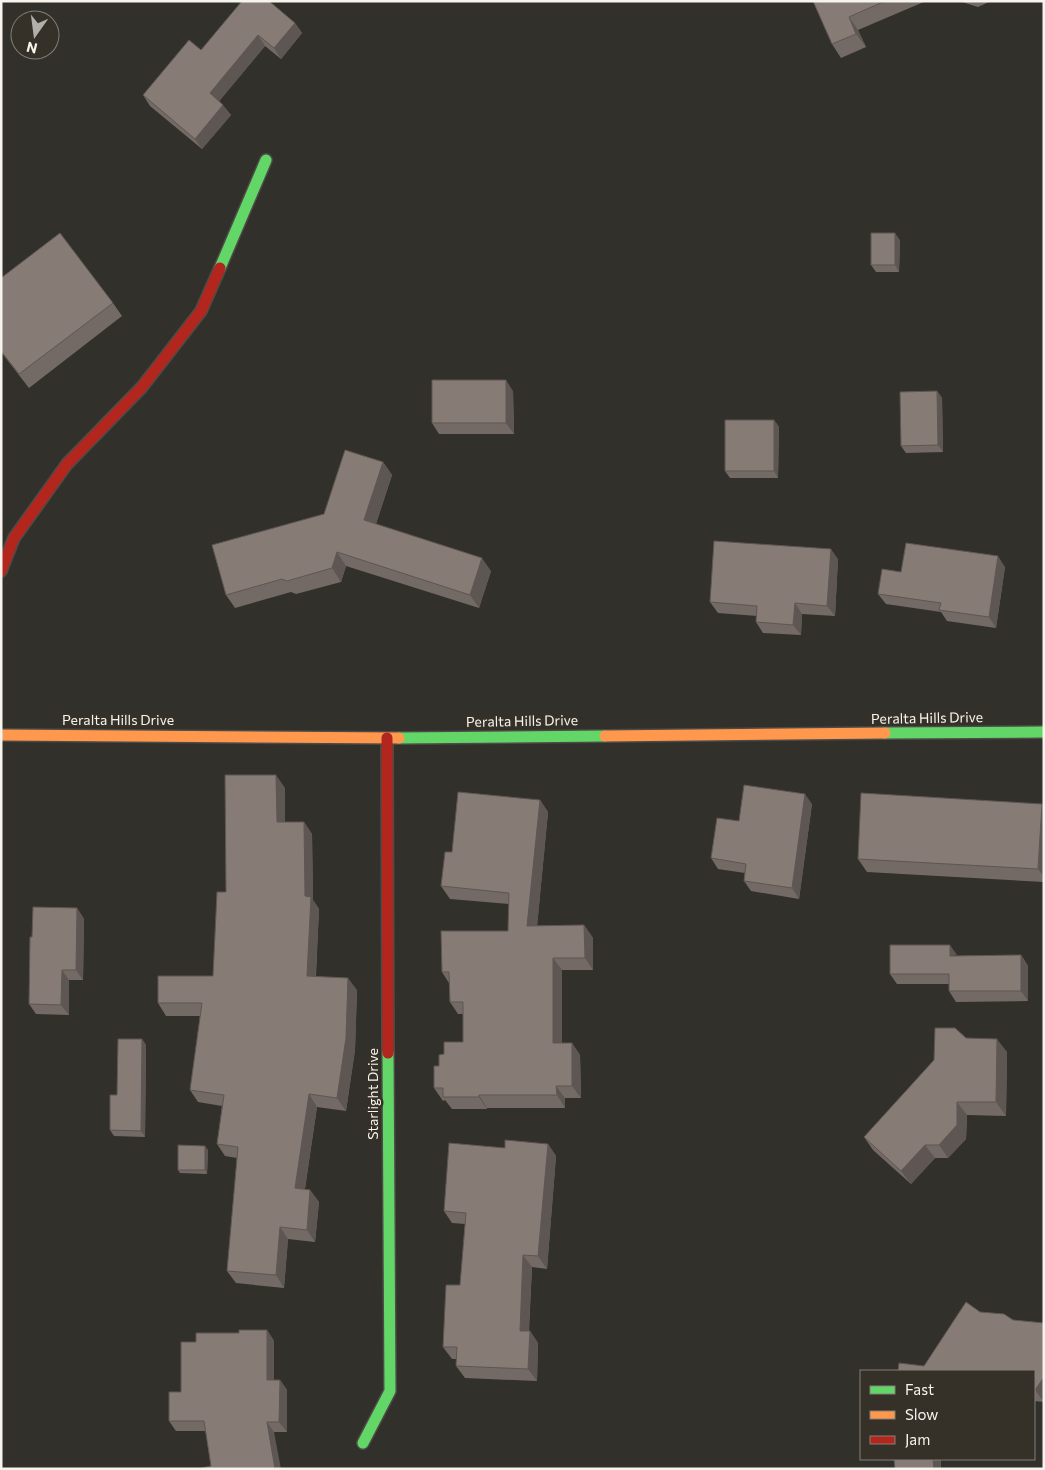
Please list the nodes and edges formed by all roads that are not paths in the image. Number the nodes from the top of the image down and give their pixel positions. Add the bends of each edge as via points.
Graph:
1 (266, 160) dead end
2 (1, 571) edge
3 (1044, 732) edge
4 (1, 734) edge
5 (387, 738) junction
6 (363, 1443) dead end

1 - 2 street via 201,311 142,387 67,464 14,538
3 - 5 street, Peralta Hills Drive
4 - 5 street, Peralta Hills Drive
5 - 6 street, Starlight Drive via 390,1391

